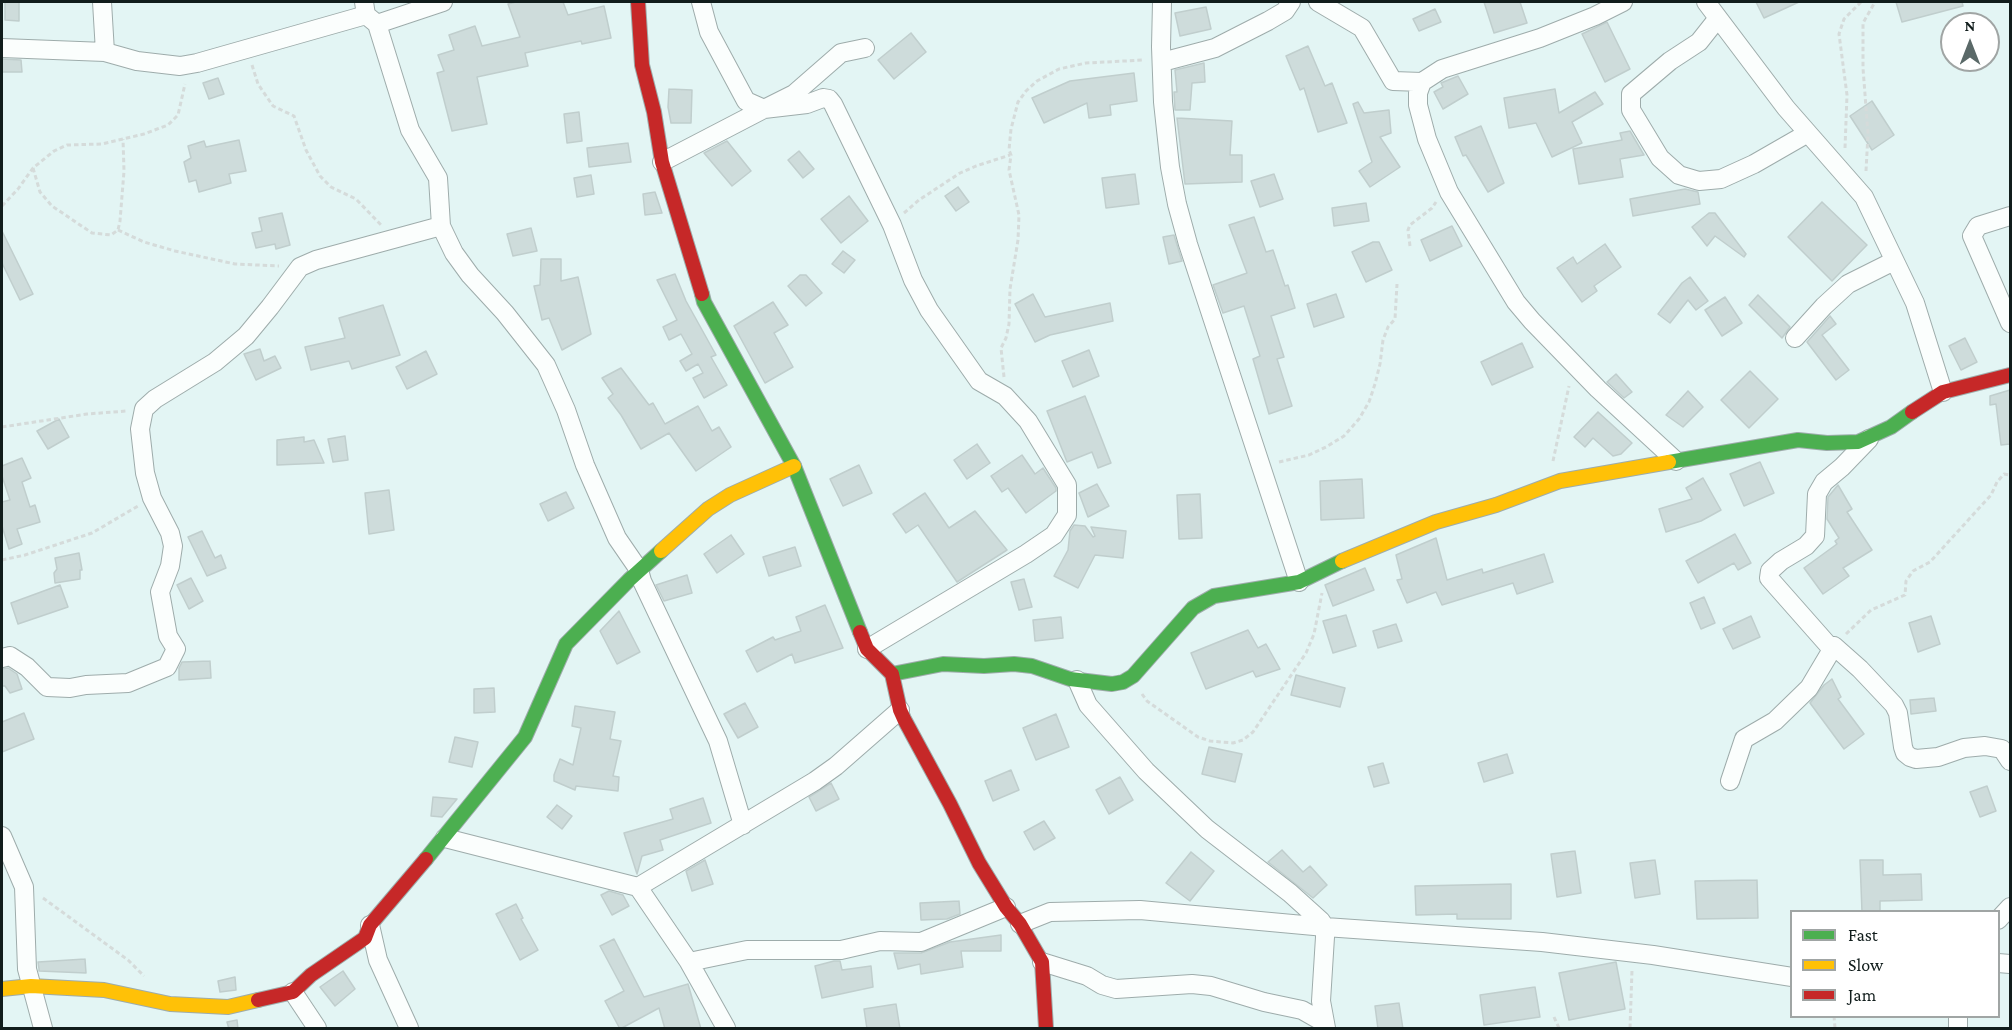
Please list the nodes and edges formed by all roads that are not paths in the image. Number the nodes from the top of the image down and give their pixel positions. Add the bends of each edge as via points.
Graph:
1 (102, 2) edge
2 (443, 2) edge
3 (638, 2) edge
4 (701, 2) edge
5 (1162, 2) edge
6 (1291, 2) edge
7 (1318, 2) edge
8 (1623, 2) edge
9 (1706, 2) edge
10 (369, 14) edge
11 (1718, 18) junction
12 (2, 48) edge
13 (865, 48) dead end
14 (105, 52) junction
15 (1162, 62) junction
16 (1422, 82) junction
17 (764, 110) junction
18 (1808, 133) junction
19 (662, 162) junction
20 (2010, 216) edge
21 (441, 226) junction
22 (1894, 261) junction
23 (2010, 322) edge
24 (1795, 338) dead end
25 (2010, 375) edge
26 (1943, 392) junction
27 (1869, 438) junction
28 (1676, 461) junction
29 (794, 466) junction
30 (639, 570) junction
31 (1299, 582) junction
32 (1834, 646) junction
33 (867, 649) junction
34 (2, 658) edge
35 (892, 674) junction
36 (1077, 680) junction
37 (900, 710) junction
38 (2010, 761) edge
39 (1730, 781) dead end
40 (743, 825) junction
41 (2, 836) edge
42 (445, 838) junction
43 (638, 887) junction
44 (1006, 907) junction
45 (1020, 924) junction
46 (370, 925) junction
47 (1325, 927) junction
48 (689, 962) junction
49 (1041, 962) junction
50 (1790, 976) edge
51 (31, 986) junction
52 (2, 989) edge
53 (293, 992) junction
54 (1324, 1025) edge
55 (43, 1029) edge
56 (316, 1029) edge
57 (409, 1029) edge
58 (726, 1029) edge
59 (1046, 1029) edge

1 - 14 street
2 - 10 street
3 - 19 street via 642,65
4 - 17 street via 709,32 746,101
5 - 15 street
6 - 15 street via 1285,11 1257,28 1215,48
7 - 16 street via 1362,27 1393,81
8 - 16 street via 1540,38 1442,69
9 - 11 street
10 - 14 street via 180,66
10 - 21 street via 410,130 438,178
11 - 18 street
11 - 18 street via 1699,42 1631,94 1631,110 1660,158 1678,175 1699,181 1721,179
12 - 14 street
13 - 17 street via 842,53 794,94
15 - 31 street via 1163,102 1177,204
16 - 28 street via 1418,105 1449,192 1516,302 1574,364
17 - 19 street
17 - 33 street via 829,99 929,310 979,381 1005,396 1028,421 1067,485 1067,515 1054,535
18 - 22 street via 1864,197
19 - 29 street via 704,303
20 - 23 street via 1978,226 1972,236
21 - 30 street via 470,275 546,364 617,538
21 - 34 street via 300,267 246,336 215,362 144,409 141,450 152,498 173,546 160,592 168,636 176,649 167,666 128,682 47,687 10,656
22 - 24 street via 1848,284
22 - 26 street via 1914,303
25 - 26 street
26 - 27 street via 1891,428
27 - 28 street via 1847,443 1798,440
27 - 32 street via 1824,482 1817,494 1815,536 1770,572 1773,584 1829,646
28 - 31 street via 1584,476 1436,522
29 - 30 street via 708,509
29 - 33 street
30 - 40 street via 718,741
30 - 42 street via 566,644 525,737
31 - 36 street via 1214,596 1193,608 1123,682
32 - 38 street via 1894,705 1899,713 1903,747 1910,757 1938,757 1985,746 2002,749
32 - 39 street via 1809,688 1775,721 1744,739
33 - 35 street
35 - 36 street via 943,664 1014,664
35 - 37 street
36 - 47 street via 1088,705 1146,771
37 - 40 street via 822,776
37 - 44 street
40 - 43 street
41 - 51 street via 24,886
42 - 43 street
42 - 46 street
43 - 48 street
44 - 45 street
44 - 48 street via 921,942 880,941 841,950 747,950
45 - 47 street via 1050,912 1140,910
45 - 49 street
46 - 53 street via 365,939 311,975
46 - 57 street via 378,960
47 - 50 street via 1542,942
47 - 54 street
48 - 58 street
49 - 54 street via 1116,989 1211,986 1302,1010
49 - 59 street
51 - 52 street
51 - 53 street via 104,990 170,1004 228,1007
51 - 55 street
53 - 56 street

